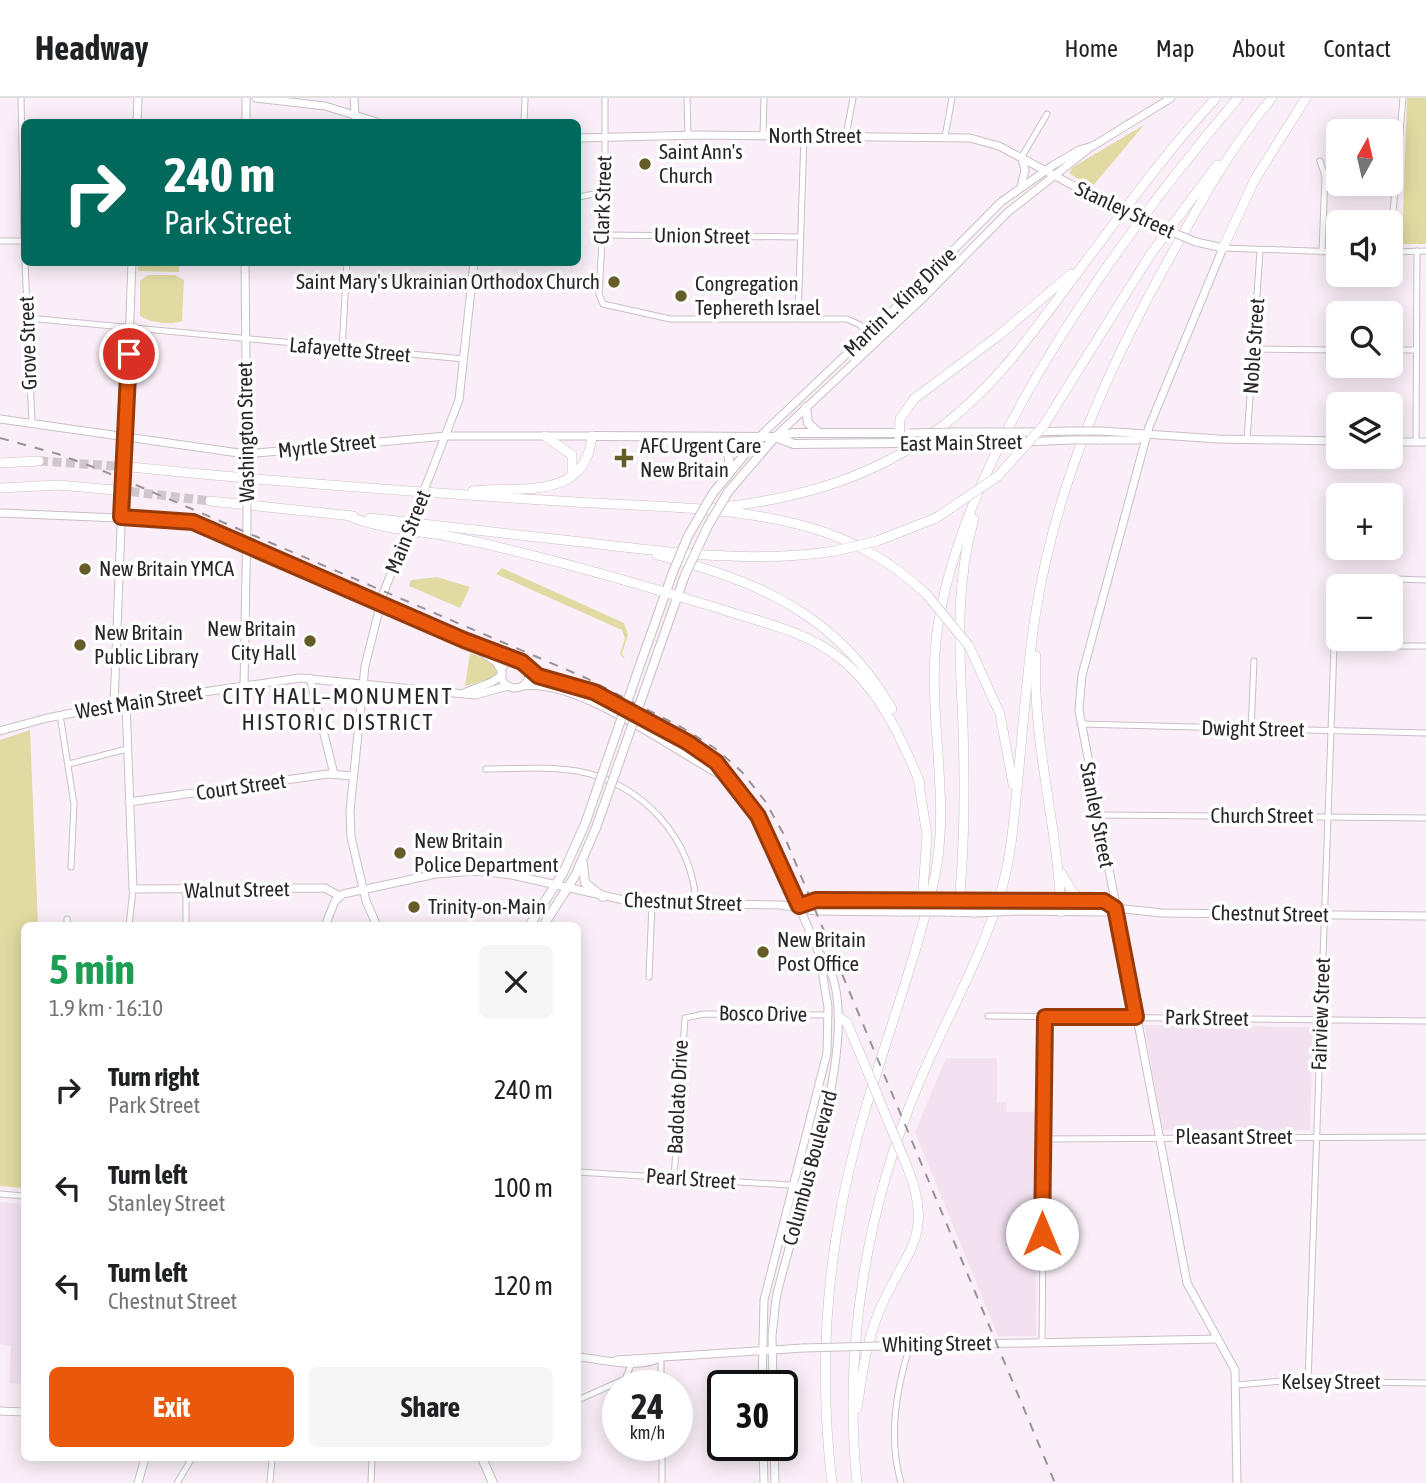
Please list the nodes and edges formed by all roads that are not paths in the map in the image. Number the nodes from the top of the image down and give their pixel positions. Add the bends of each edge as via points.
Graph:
1 (21, 98) edge
2 (138, 98) edge
3 (246, 98) edge
4 (256, 98) edge
5 (354, 98) edge
6 (525, 98) edge
7 (605, 98) edge
8 (687, 98) edge
9 (764, 98) edge
10 (853, 98) edge
11 (952, 98) edge
12 (1171, 98) edge
13 (1216, 98) edge
14 (1238, 98) edge
15 (1272, 98) edge
16 (1306, 98) edge
17 (1403, 98) edge
18 (1047, 114) dead end
19 (21, 119) edge
20 (137, 119) edge
21 (246, 119) edge
22 (355, 119) edge
23 (357, 119) edge
24 (524, 119) edge
25 (688, 136) junction
26 (764, 136) junction
27 (804, 136) junction
28 (846, 136) junction
29 (945, 136) junction
30 (581, 138) edge
31 (605, 138) junction
32 (1093, 146) junction
33 (1231, 151) junction
34 (1022, 158) junction
35 (1320, 161) dead end
36 (1045, 171) junction
37 (1053, 175) junction
38 (1021, 187) junction
39 (605, 192) junction
40 (581, 196) edge
41 (1393, 210) edge
42 (602, 235) junction
43 (801, 237) junction
44 (0, 241) edge
45 (21, 241) edge
46 (1223, 248) junction
47 (1260, 251) junction
48 (1403, 251) edge
49 (1417, 251) junction
50 (1426, 251) edge
51 (1322, 252) junction
52 (1326, 252) edge
53 (1084, 264) junction
54 (25, 266) edge
55 (132, 266) edge
56 (245, 266) edge
57 (347, 266) edge
58 (474, 266) edge
59 (28, 318) junction
60 (798, 319) junction
61 (130, 328) junction
62 (869, 333) junction
63 (245, 340) junction
64 (876, 342) junction
65 (342, 349) junction
66 (1254, 349) junction
67 (1326, 350) edge
68 (1403, 350) edge
69 (1416, 350) junction
70 (464, 359) junction
71 (806, 407) junction
72 (0, 419) edge
73 (32, 423) junction
74 (819, 433) junction
75 (1146, 435) junction
76 (125, 436) junction
77 (446, 436) junction
78 (545, 436) junction
79 (592, 436) junction
80 (709, 436) junction
81 (759, 437) junction
82 (775, 437) junction
83 (897, 440) junction
84 (1247, 440) junction
85 (1326, 441) edge
86 (1403, 442) edge
87 (1416, 442) junction
88 (1426, 442) edge
89 (246, 454) junction
90 (39, 461) tunnel mouth
91 (0, 463) edge
92 (131, 467) tunnel mouth
93 (731, 469) junction
94 (572, 476) junction
95 (983, 484) junction
96 (0, 488) edge
97 (115, 490) tunnel mouth
98 (455, 495) junction
99 (210, 501) tunnel mouth
100 (695, 510) junction
101 (0, 513) edge
102 (349, 516) junction
103 (121, 517) junction
104 (246, 545) junction
105 (632, 549) junction
106 (1403, 579) edge
107 (1426, 580) edge
108 (1041, 586) junction
109 (666, 592) junction
110 (678, 596) junction
111 (381, 604) junction
112 (464, 640) junction
113 (1403, 646) edge
114 (1426, 646) edge
115 (1334, 651) edge
116 (517, 661) junction
117 (1254, 661) dead end
118 (528, 669) junction
119 (502, 673) junction
120 (310, 678) junction
121 (362, 682) junction
122 (244, 686) junction
123 (508, 686) junction
124 (524, 686) junction
125 (466, 692) junction
126 (607, 699) junction
127 (126, 703) junction
128 (114, 705) junction
129 (606, 710) junction
130 (60, 715) junction
131 (1080, 724) junction
132 (1251, 730) junction
133 (0, 731) edge
134 (1331, 731) junction
135 (1426, 733) edge
136 (127, 749) junction
137 (69, 764) junction
138 (486, 769) dead end
139 (334, 774) junction
140 (353, 776) junction
141 (731, 781) junction
142 (920, 783) junction
143 (129, 803) junction
144 (1015, 813) junction
145 (1097, 815) junction
146 (1327, 817) junction
147 (1426, 818) edge
148 (584, 858) junction
149 (71, 867) dead end
150 (1059, 867) junction
151 (555, 886) junction
152 (133, 889) junction
153 (567, 889) junction
154 (363, 890) junction
155 (186, 891) junction
156 (339, 896) junction
157 (603, 897) junction
158 (960, 900) junction
159 (1061, 901) junction
160 (1085, 901) junction
161 (652, 904) junction
162 (696, 905) junction
163 (799, 906) junction
164 (1115, 908) junction
165 (958, 912) junction
166 (1061, 912) junction
167 (1324, 915) junction
168 (1426, 916) edge
169 (129, 922) edge
170 (186, 922) edge
171 (327, 922) edge
172 (375, 922) edge
173 (531, 922) edge
174 (546, 922) edge
175 (917, 938) junction
176 (819, 953) junction
177 (649, 977) dead end
178 (829, 1015) junction
179 (988, 1016) dead end
180 (686, 1017) joint
181 (839, 1017) junction
182 (1045, 1017) junction
183 (1136, 1017) junction
184 (1321, 1020) junction
185 (1426, 1021) edge
186 (1159, 1137) junction
187 (1316, 1137) junction
188 (1426, 1137) edge
189 (1042, 1139) junction
190 (581, 1172) edge
191 (674, 1178) junction
192 (794, 1186) junction
193 (805, 1186) junction
194 (0, 1194) edge
195 (21, 1196) edge
196 (1217, 1339) junction
197 (1042, 1342) junction
198 (910, 1345) junction
199 (761, 1348) junction
200 (772, 1348) junction
201 (581, 1357) edge
202 (659, 1358) junction
203 (617, 1360) junction
204 (632, 1363) junction
205 (660, 1370) edge
206 (762, 1370) edge
207 (773, 1370) edge
208 (1308, 1382) junction
209 (1426, 1383) edge
210 (1236, 1385) junction
211 (581, 1399) edge
212 (0, 1411) edge
213 (21, 1412) edge
214 (853, 1427) junction
215 (144, 1461) edge
216 (190, 1461) edge
217 (272, 1461) edge
218 (372, 1461) edge
219 (483, 1461) edge
220 (662, 1461) edge
221 (763, 1461) edge
222 (774, 1461) edge
223 (138, 1483) edge
224 (177, 1483) edge
225 (270, 1483) edge
226 (371, 1483) edge
227 (493, 1483) edge
228 (662, 1483) edge
229 (764, 1483) edge
230 (775, 1483) edge
231 (832, 1483) edge
232 (857, 1483) edge
233 (901, 1483) edge
234 (1237, 1483) edge

1 - 19 street
2 - 20 street
3 - 21 street
4 - 22 street via 323,106
5 - 23 street
6 - 24 street
7 - 31 street, Clark Street
8 - 25 street
9 - 26 street
10 - 28 street
11 - 29 street
12 - 32 street, Stanley Street
13 - 53 highway
14 - 95 highway via 1159,197 1084,303 1022,404
15 - 33 highway
16 - 46 highway via 1255,179
17 - 41 street
18 - 34 street
25 - 26 street, North Street
25 - 31 street, North Street
26 - 27 street, North Street
27 - 28 street, North Street
27 - 43 street
28 - 29 street, North Street
29 - 34 street, North Street via 988,141
30 - 31 street, North Street
31 - 39 street, Clark Street
32 - 36 street, Stanley Street
32 - 37 street, Stanley Street
33 - 105 highway, bridge via 1161,239 1044,425 998,476 936,518 877,541 768,558
33 - 108 highway via 1140,311 1098,398 1065,487
34 - 36 street, North Street
34 - 38 street
35 - 51 street via 1325,176
36 - 37 street, Stanley Street
36 - 38 street, Martin L. King Drive
37 - 46 street, Stanley Street, bridge via 1106,204 1197,242
37 - 64 street, Martin L. King Drive via 1003,216
38 - 62 street, Martin L. King Drive
39 - 40 street
39 - 42 street, Clark Street
42 - 43 street, Union Street
42 - 60 street, Clark Street via 600,301 609,308 663,319
43 - 60 street
44 - 45 street
46 - 47 street
46 - 75 street, Stanley Street
47 - 51 street
47 - 66 street, Noble Street
48 - 49 street
49 - 50 street
49 - 69 street
51 - 52 street
53 - 83 highway via 918,395 904,411
53 - 100 highway via 1004,368 970,404 919,442 825,487 764,502
54 - 59 street, Grove Street
55 - 61 street
56 - 63 street, Washington Street
57 - 65 street
58 - 70 street, Main Street
59 - 61 street, Lafayette Street
59 - 73 street, Grove Street
60 - 62 street via 850,319
61 - 63 street, Lafayette Street
61 - 76 street
62 - 64 street
62 - 81 street, Martin L. King Drive
63 - 65 street, Lafayette Street
63 - 89 street, Washington Street
64 - 71 street, Martin L. King Drive
65 - 70 street, Lafayette Street
66 - 67 street
66 - 84 street, Noble Street
68 - 69 street
69 - 87 street
70 - 77 street, Main Street via 459,400
71 - 74 main road via 808,423
71 - 82 street, Martin L. King Drive
72 - 73 street, Myrtle Street
73 - 76 street, Myrtle Street
74 - 82 main road, East Main Street
74 - 83 main road, East Main Street
75 - 83 street, East Main Street, bridge via 1137,440
75 - 83 street, East Main Street, bridge via 1139,431 954,432 910,433
75 - 84 street, East Main Street
75 - 131 street, Stanley Street via 1082,675
76 - 89 street, Myrtle Street
76 - 103 street, bridge
77 - 78 street, East Main Street
77 - 89 street, Myrtle Street
77 - 111 street, Main Street, bridge
78 - 79 street, East Main Street
78 - 94 highway via 572,455
79 - 80 main road, East Main Street
79 - 94 highway via 585,464
80 - 81 main road, East Main Street
80 - 93 main road via 727,450
81 - 82 main road, East Main Street
81 - 93 main road
82 - 83 main road, East Main Street via 794,444
82 - 110 main road, bridge via 728,492
84 - 85 street, East Main Street
86 - 87 street
87 - 88 street
89 - 104 street, Washington Street, bridge
90 - 91 highway
92 - 98 highway
93 - 109 main road, bridge via 688,536
94 - 98 highway via 548,486
95 - 158 highway via 959,595 965,796
95 - 175 highway via 954,559 939,623 933,690 938,855
96 - 97 highway via 58,485
98 - 100 highway
99 - 102 highway
100 - 144 highway, bridge via 785,521 828,533 881,559 927,595 969,646 991,687 1011,762
101 - 103 street
102 - 105 highway
102 - 109 highway via 374,525 465,539
103 - 104 street via 184,519
103 - 128 street
104 - 111 street
104 - 122 street, Washington Street
105 - 142 highway via 747,583 826,629 856,658 886,700 904,733
106 - 107 street
108 - 144 highway
108 - 150 highway via 1037,709
109 - 110 highway
109 - 151 main road, bridge via 584,824
110 - 142 highway via 790,632 836,655 884,707
110 - 148 main road, bridge
111 - 112 street
111 - 121 street, Main Street
112 - 116 street
112 - 119 street via 496,662
113 - 114 street
115 - 134 street, Fairview Street
116 - 118 street
116 - 119 street via 507,664
117 - 132 street
118 - 124 street
118 - 126 street, Columbus Boulevard
119 - 123 street
119 - 125 street via 493,682
120 - 121 street, West Main Street
120 - 122 street, West Main Street
120 - 139 street
121 - 125 street, West Main Street
121 - 140 street, Main Street
122 - 127 street, West Main Street
123 - 124 street
123 - 125 street, West Main Street via 478,695
124 - 129 street, Columbus Boulevard via 558,687
126 - 129 street
126 - 141 street, Columbus Boulevard via 703,752
127 - 128 street, West Main Street
127 - 136 street
128 - 130 street, West Main Street
129 - 141 street, Columbus Boulevard
130 - 133 street, West Main Street
130 - 137 street
131 - 132 street, Dwight Street
131 - 145 street, Stanley Street
132 - 134 street, Dwight Street
134 - 135 street, Dwight Street
134 - 146 street, Fairview Street
136 - 137 street
136 - 143 street
137 - 149 street via 74,804
138 - 162 street via 579,771 632,793 676,838 690,871
139 - 140 street, Court Street
139 - 143 street, Court Street
140 - 154 street, Main Street via 350,825
141 - 163 street, Columbus Boulevard via 763,823
142 - 175 highway via 927,850
143 - 152 street
144 - 214 highway via 1009,861 993,915 917,1087 884,1185 860,1299
145 - 146 street, Church Street
145 - 164 street, Stanley Street
146 - 147 street, Church Street
146 - 167 street, Fairview Street
148 - 153 main road
148 - 157 main road via 584,881
150 - 159 highway
150 - 160 highway via 1073,893
151 - 153 street, Chestnut Street
151 - 154 street, Chestnut Street via 506,874 466,871
151 - 173 main road
152 - 155 street, Walnut Street
152 - 169 street
153 - 157 street, Chestnut Street
153 - 174 main road
154 - 156 street, Chestnut Street
154 - 172 street, Main Street
155 - 156 street, Walnut Street via 325,888
155 - 170 street
156 - 171 street
157 - 161 street, Chestnut Street
158 - 159 street, Chestnut Street, bridge
158 - 163 street, Chestnut Street, bridge via 816,900
158 - 165 highway
159 - 160 street, Chestnut Street
159 - 166 highway
160 - 164 street, Chestnut Street via 1104,901
161 - 162 street, Chestnut Street
161 - 177 street
162 - 163 street, Chestnut Street
163 - 165 street, Chestnut Street, bridge via 816,911
163 - 176 street, Columbus Boulevard
164 - 166 street, Chestnut Street
164 - 167 street, Chestnut Street
164 - 183 street, Stanley Street
165 - 166 street, Chestnut Street, bridge
167 - 168 street, Chestnut Street
167 - 184 street, Fairview Street
175 - 231 highway via 855,1144 837,1236 826,1354
176 - 178 street, Columbus Boulevard
176 - 181 street, Columbus Boulevard via 831,971
178 - 180 street, Bosco Drive
178 - 181 street, Bosco Drive
178 - 192 street, Columbus Boulevard via 825,1069
179 - 182 street, Park Street
180 - 191 street, Badolato Drive
181 - 193 street, Columbus Boulevard via 836,1071
181 - 214 highway, bridge via 847,1023 919,1203 917,1235 871,1333
182 - 183 street, Park Street
182 - 189 street
183 - 184 street, Park Street
183 - 186 street, Stanley Street
184 - 185 street, Park Street
184 - 187 street, Fairview Street
186 - 187 street, Pleasant Street
186 - 189 street, Pleasant Street
186 - 196 street, Stanley Street via 1187,1284
187 - 188 street, Pleasant Street
187 - 208 street, Fairview Street
189 - 197 street
190 - 191 street, Pearl Street
191 - 192 street, Pearl Street
192 - 193 street, Pearl Street
192 - 199 street, Columbus Boulevard via 764,1300
193 - 200 street, Columbus Boulevard via 776,1298
194 - 195 street
196 - 197 street, Whiting Street
196 - 210 street, Stanley Street via 1234,1366
197 - 198 street, Whiting Street
198 - 200 street, Whiting Street, bridge
198 - 233 street via 894,1416
199 - 200 street, Whiting Street
199 - 202 street, Whiting Street
199 - 206 street, Columbus Boulevard
200 - 207 street, Columbus Boulevard
201 - 203 street, Whiting Street
202 - 203 street, Whiting Street
202 - 204 street, Whiting Street
202 - 205 street
203 - 204 street, Whiting Street
204 - 211 street via 625,1379
208 - 209 street, Kelsey Street
208 - 210 street, Kelsey Street
210 - 234 street, Stanley Street
212 - 213 street
214 - 232 highway
215 - 223 street
216 - 224 street
217 - 225 street
218 - 226 street
219 - 227 main road
220 - 228 street
221 - 229 street
222 - 230 street

